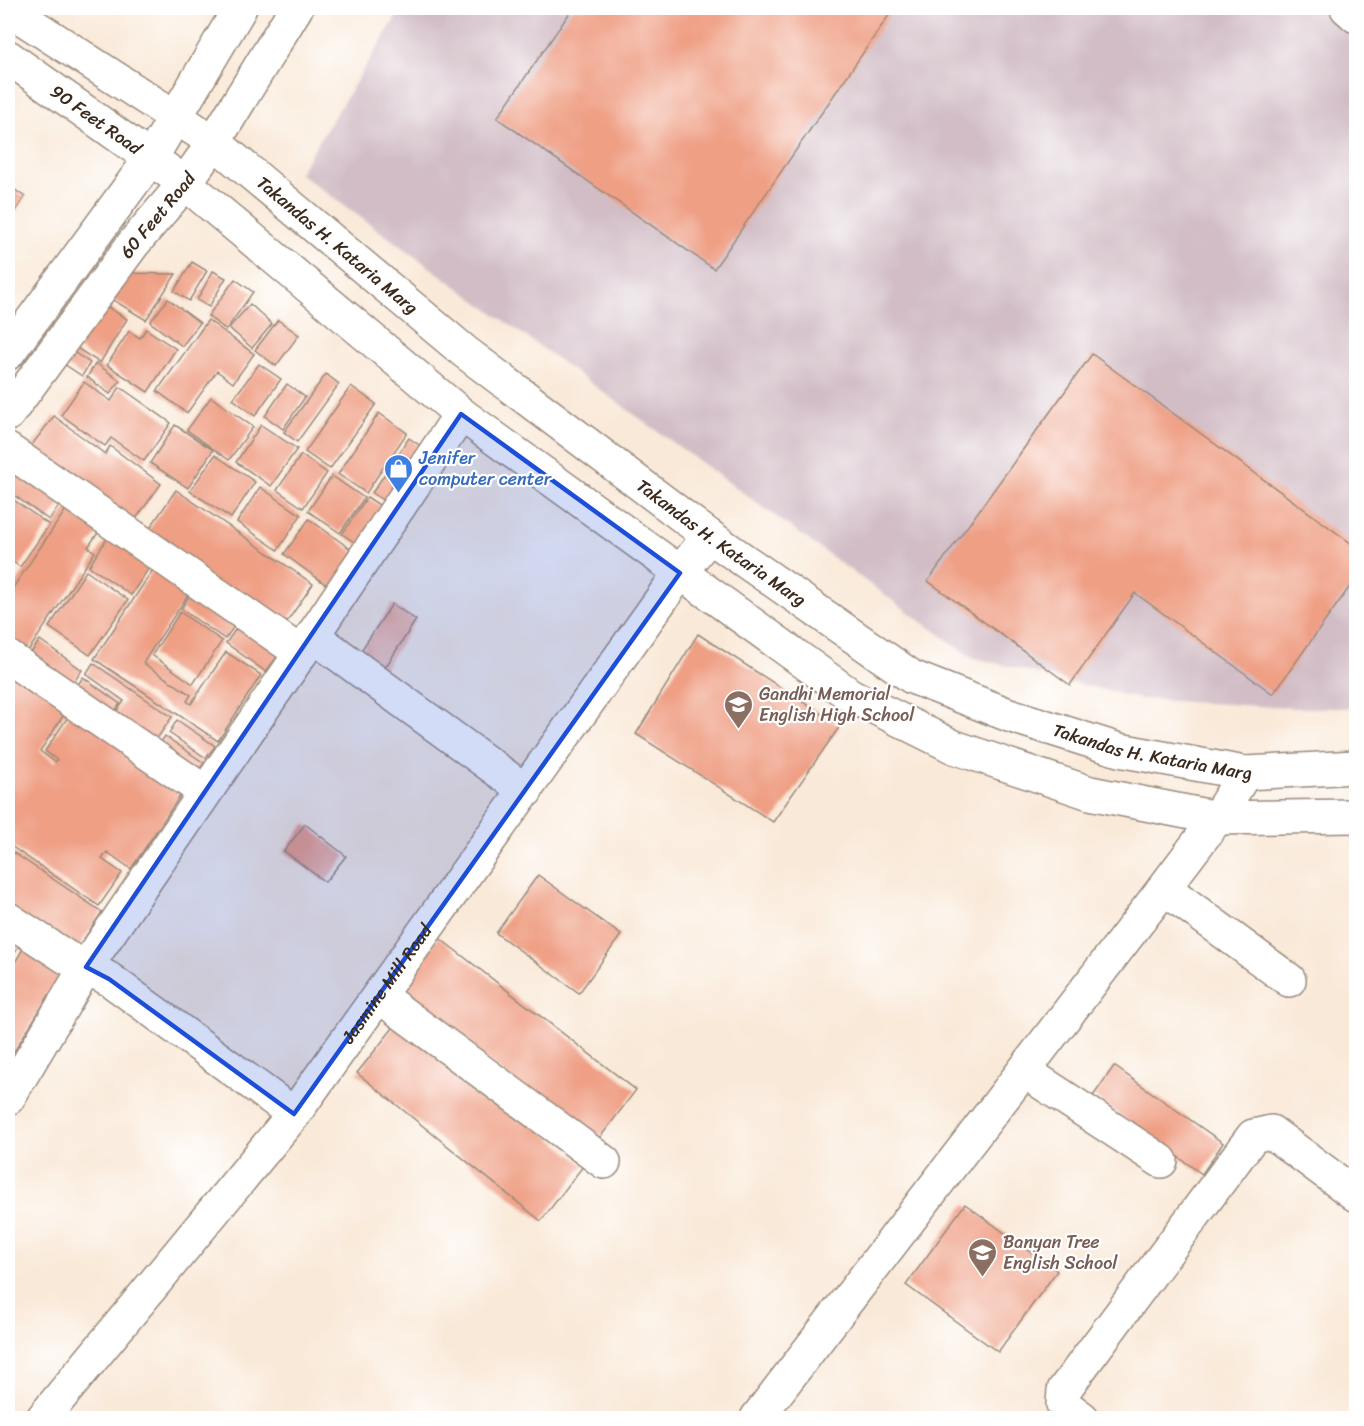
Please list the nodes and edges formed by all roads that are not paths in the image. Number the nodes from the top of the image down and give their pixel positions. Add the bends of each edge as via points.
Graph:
1 (240, 8) edge
2 (296, 8) edge
3 (1347, 8) edge
4 (8, 9) edge
5 (1356, 16) edge
6 (8, 57) edge
7 (175, 118) junction
8 (214, 142) junction
9 (151, 158) junction
10 (185, 183) junction
11 (390, 290) junction
12 (356, 326) junction
13 (8, 353) edge
14 (8, 414) edge
15 (461, 414) junction
16 (8, 450) edge
17 (709, 536) junction
18 (680, 573) junction
19 (307, 644) junction
20 (8, 657) edge
21 (1356, 767) edge
22 (1245, 773) junction
23 (526, 791) junction
24 (205, 792) junction
25 (1356, 816) edge
26 (1217, 818) junction
27 (1164, 888) junction
28 (8, 919) edge
29 (86, 967) junction
30 (1289, 980) dead end
31 (379, 996) junction
32 (1024, 1071) junction
33 (8, 1098) edge
34 (294, 1114) junction
35 (1161, 1161) dead end
36 (604, 1162) dead end
37 (1356, 1195) edge
38 (43, 1419) edge
39 (757, 1419) edge
40 (1082, 1419) edge

1 - 7 street, 60 Feet Road
2 - 8 street, 60 Feet Road
3 - 5 street
4 - 7 street
6 - 9 street, 90 Feet Road
7 - 8 street, Takandas H. Kataria Marg
7 - 9 street, 60 Feet Road
8 - 10 street, 60 Feet Road
8 - 11 street, Takandas H. Kataria Marg
9 - 10 street, 90 Feet Road
9 - 13 street, 60 Feet Road
10 - 12 street
10 - 14 street, 60 Feet Road via 133,244
11 - 12 street
11 - 17 street, Takandas H. Kataria Marg via 465,352
12 - 15 street
15 - 18 street
15 - 19 street
16 - 19 street
17 - 18 street, Jasmine Mill Road
17 - 22 street, Takandas H. Kataria Marg via 912,678 1009,715 1119,750
18 - 23 street, Jasmine Mill Road
18 - 26 street via 850,695 954,747 1090,793
19 - 23 street
19 - 24 street
20 - 24 street
21 - 22 street, Takandas H. Kataria Marg
22 - 26 street
23 - 31 street, Jasmine Mill Road
24 - 29 street
25 - 26 street
26 - 27 street
27 - 30 street
27 - 32 street
28 - 29 street
29 - 33 street
29 - 34 street via 109,979
31 - 34 street, Jasmine Mill Road
31 - 36 street
32 - 35 street
32 - 39 street
34 - 38 street, Jasmine Mill Road
37 - 40 street via 1271,1132 1253,1136 1064,1390 1063,1404

